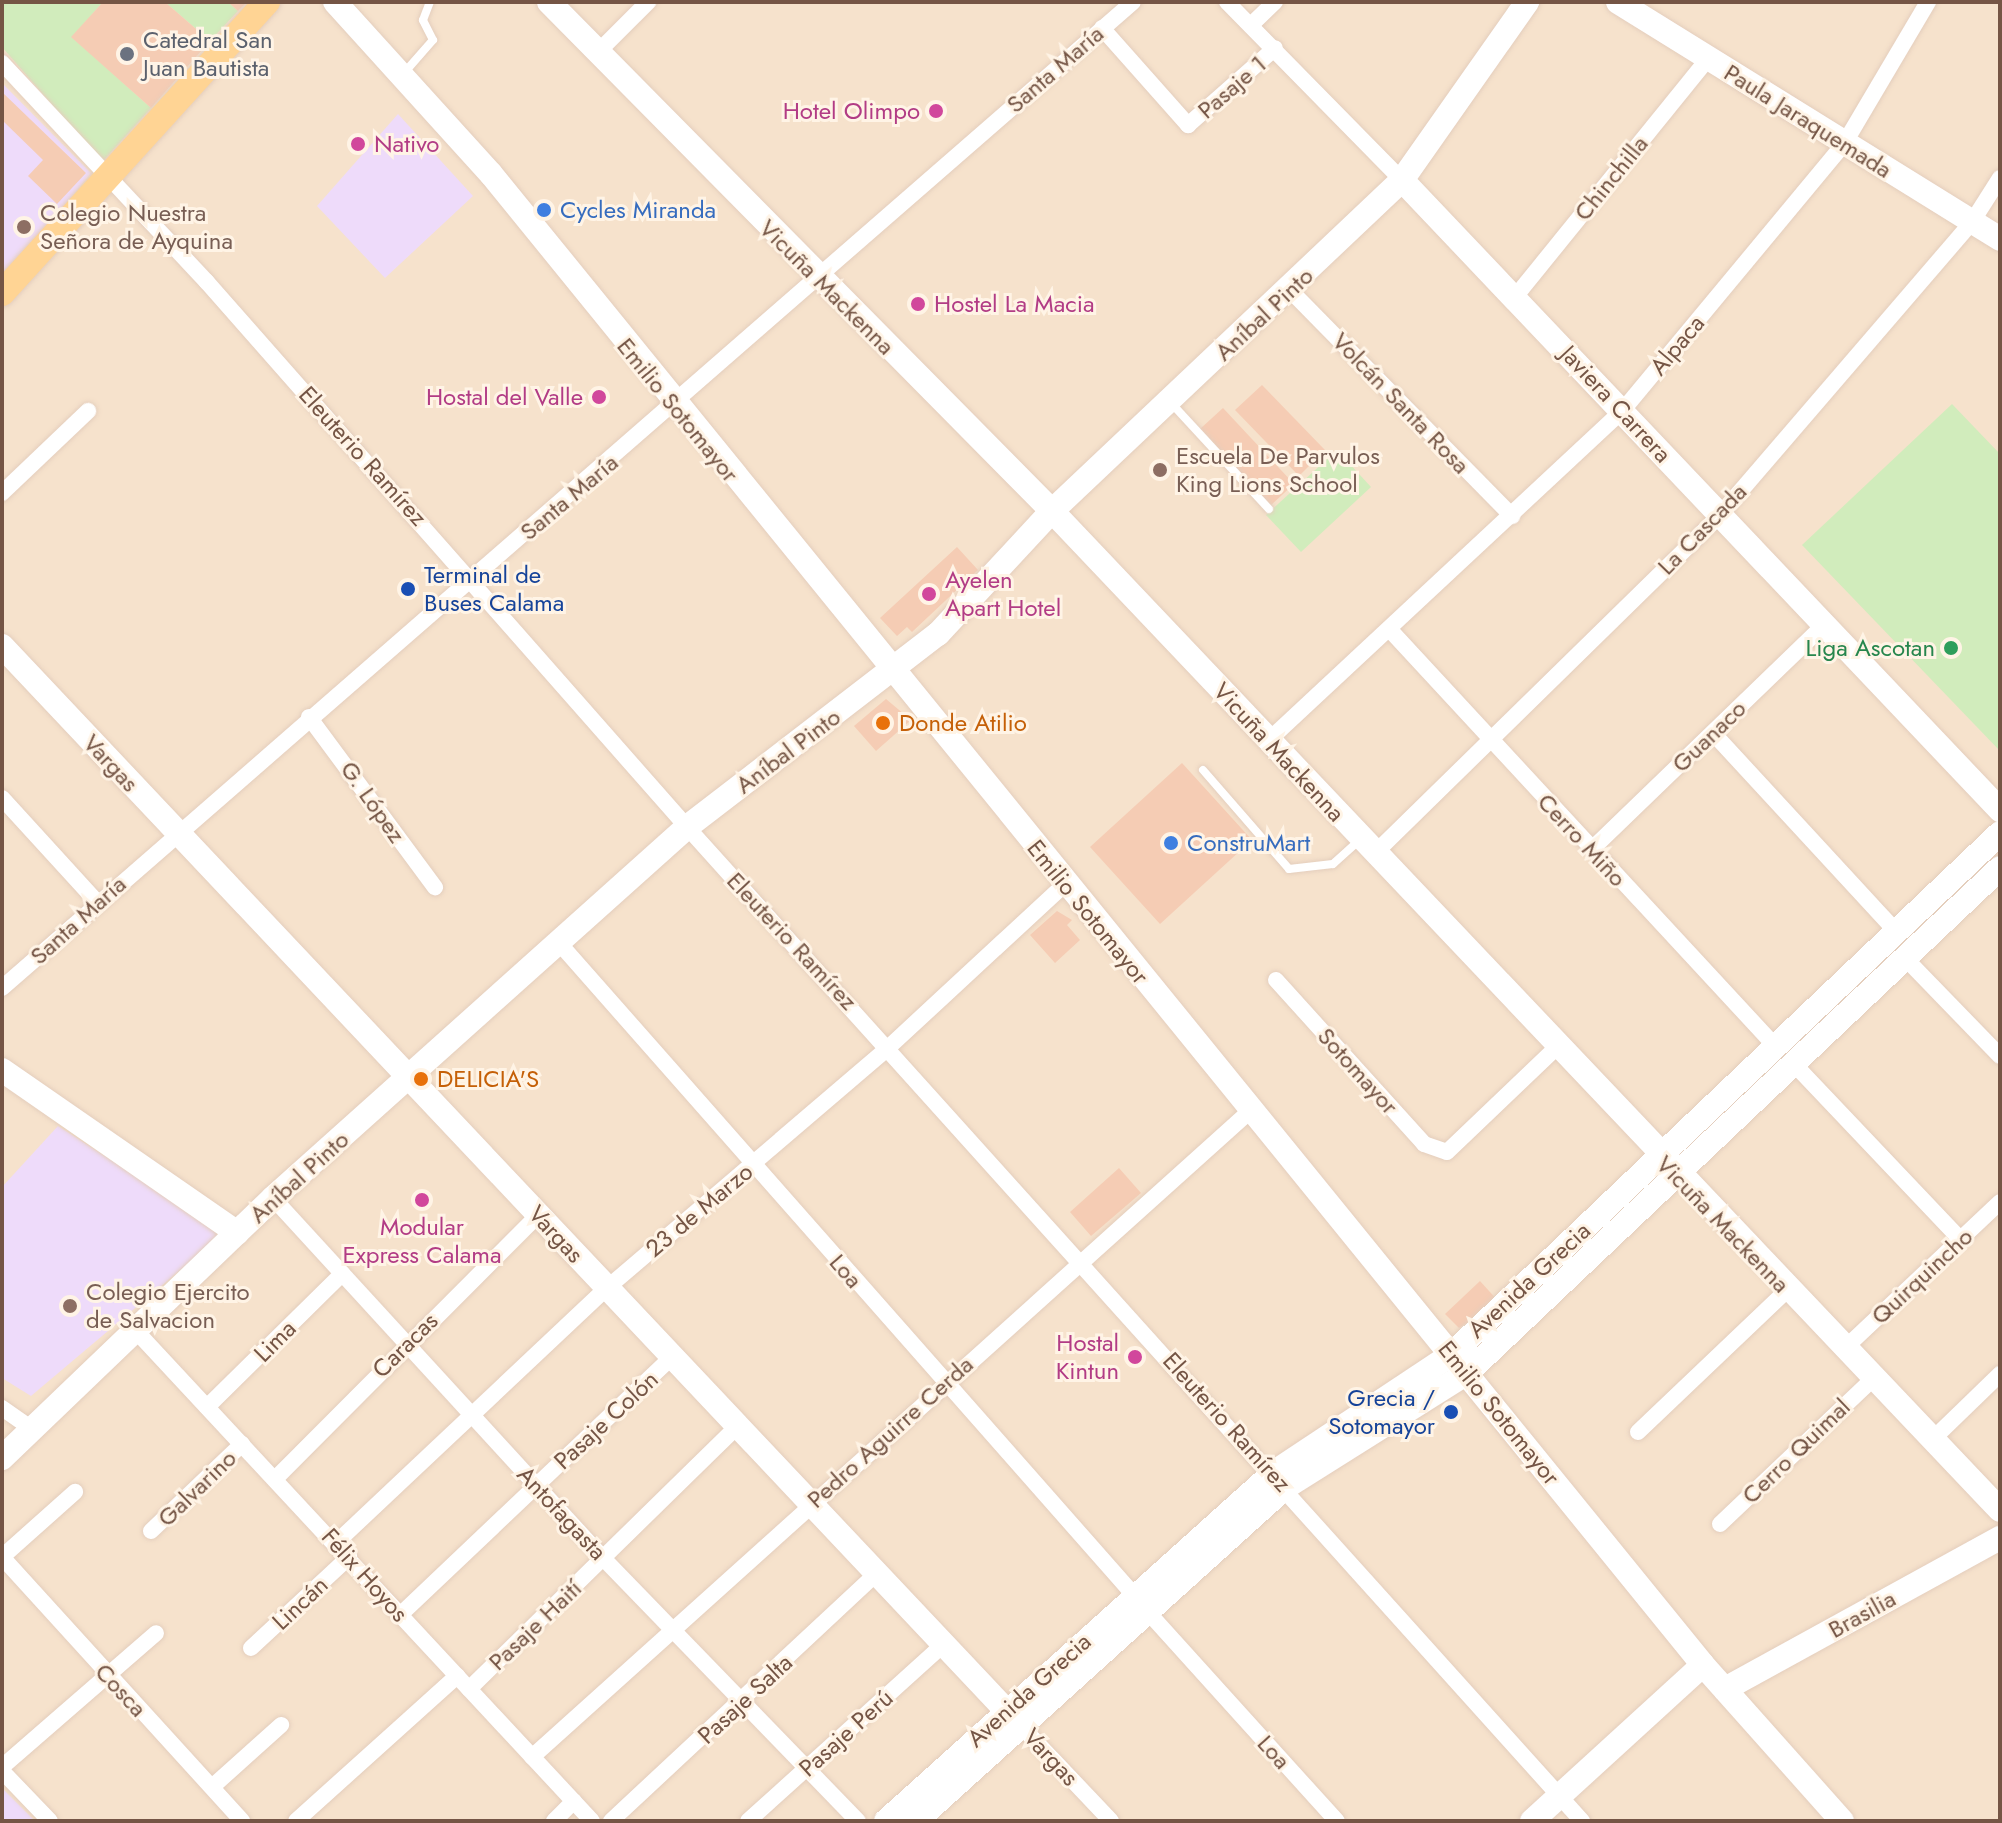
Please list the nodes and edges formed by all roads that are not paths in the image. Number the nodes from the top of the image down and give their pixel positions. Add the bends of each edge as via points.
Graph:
1 (267, 2) edge
2 (335, 2) edge
3 (430, 2) edge
4 (549, 2) edge
5 (648, 2) edge
6 (1133, 2) edge
7 (1227, 2) edge
8 (1275, 2) edge
9 (1527, 2) edge
10 (1618, 2) edge
11 (1921, 5) edge
12 (1252, 24) junction
13 (1102, 28) junction
14 (1275, 48) junction
15 (596, 54) junction
16 (1708, 59) junction
17 (2, 64) edge
18 (404, 73) junction
19 (1844, 144) junction
20 (105, 174) junction
21 (2000, 178) edge
22 (1402, 180) junction
23 (1972, 222) junction
24 (2000, 239) edge
25 (815, 275) junction
26 (1290, 290) junction
27 (2, 293) edge
28 (1515, 297) junction
29 (1170, 402) junction
30 (674, 406) junction
31 (1623, 410) junction
32 (88, 411) dead end
33 (2, 493) edge
34 (1269, 509) dead end
35 (1052, 511) junction
36 (1720, 515) junction
37 (1512, 516) junction
38 (472, 579) junction
39 (1826, 623) junction
40 (1391, 631) junction
41 (2, 646) edge
42 (892, 673) junction
43 (309, 717) junction
44 (1713, 733) junction
45 (1268, 741) junction
46 (1488, 741) junction
47 (1203, 770) dead end
48 (2, 798) edge
49 (2000, 810) edge
50 (687, 827) junction
51 (177, 832) junction
52 (2000, 833) edge
53 (1367, 847) junction
54 (1592, 849) junction
55 (2000, 868) edge
56 (1065, 884) junction
57 (435, 887) dead end
58 (97, 902) junction
59 (1896, 931) junction
60 (560, 944) junction
61 (1905, 958) junction
62 (1276, 980) dead end
63 (2, 988) edge
64 (890, 1046) junction
65 (1775, 1046) junction
66 (1556, 1048) junction
67 (2000, 1056) edge
68 (1794, 1064) junction
69 (2, 1070) edge
70 (410, 1080) junction
71 (1251, 1110) junction
72 (1659, 1157) junction
73 (754, 1164) junction
74 (1676, 1175) junction
75 (273, 1198) junction
76 (2000, 1202) edge
77 (538, 1215) junction
78 (237, 1233) junction
79 (1961, 1240) junction
80 (1081, 1260) junction
81 (342, 1274) junction
82 (607, 1288) junction
83 (1787, 1290) junction
84 (136, 1331) junction
85 (403, 1344) junction
86 (1844, 1349) junction
87 (1452, 1354) junction
88 (672, 1357) junction
89 (1467, 1373) junction
90 (2000, 1374) edge
91 (1873, 1379) junction
92 (943, 1383) junction
93 (207, 1407) junction
94 (2, 1408) edge
95 (471, 1415) junction
96 (738, 1426) junction
97 (33, 1430) junction
98 (1638, 1432) dead end
99 (1932, 1440) junction
100 (242, 1444) junction
101 (2, 1458) edge
102 (275, 1479) junction
103 (1279, 1480) junction
104 (537, 1485) junction
105 (75, 1492) dead end
106 (811, 1503) junction
107 (2000, 1510) edge
108 (1720, 1524) dead end
109 (151, 1531) dead end
110 (2000, 1538) edge
111 (337, 1542) junction
112 (2, 1557) edge
113 (349, 1557) junction
114 (603, 1558) junction
115 (877, 1573) junction
116 (1141, 1603) junction
117 (400, 1615) junction
118 (674, 1630) junction
119 (156, 1633) dead end
120 (944, 1644) junction
121 (251, 1648) dead end
122 (1703, 1665) junction
123 (107, 1675) junction
124 (457, 1676) junction
125 (469, 1689) junction
126 (1725, 1689) junction
127 (743, 1702) junction
128 (1013, 1717) junction
129 (281, 1725) dead end
130 (532, 1757) junction
131 (807, 1768) junction
132 (2, 1769) edge
133 (212, 1787) junction
134 (1560, 1796) junction
135 (574, 1801) junction
136 (50, 1821) edge
137 (242, 1821) edge
138 (296, 1821) edge
139 (554, 1821) edge
140 (592, 1821) edge
141 (611, 1821) edge
142 (748, 1821) edge
143 (858, 1821) edge
144 (886, 1821) edge
145 (916, 1821) edge
146 (1111, 1821) edge
147 (1337, 1821) edge
148 (1532, 1821) edge
149 (1582, 1821) edge
150 (1842, 1821) edge

1 - 20 main road
2 - 18 street, Emilio Sotomayor
3 - 18 lane via 423,20 433,40
4 - 15 street, Vicuña Mackenna
5 - 15 street
6 - 13 street, Santa María
7 - 12 street, Javiera Carrera
8 - 12 street, Pasaje 1
9 - 22 street, Aníbal Pinto
10 - 16 street, Paula Jaraquemada
11 - 19 street, Alpaca
12 - 14 street, Javiera Carrera
13 - 14 street, Pasaje 1 via 1188,125
13 - 25 street, Santa María
14 - 22 street, Javiera Carrera
15 - 25 street, Vicuña Mackenna
16 - 19 street, Paula Jaraquemada
16 - 28 street, Chinchilla
17 - 20 street, Eleuterio Ramírez
18 - 30 street, Emilio Sotomayor
19 - 23 street, Paula Jaraquemada
19 - 31 street, Alpaca
20 - 27 main road
20 - 38 street, Eleuterio Ramírez
21 - 23 street, La Cascada
22 - 26 street, Aníbal Pinto
22 - 28 street, Javiera Carrera
23 - 24 street, Paula Jaraquemada
23 - 36 street, La Cascada
25 - 30 street, Santa María
25 - 35 street, Vicuña Mackenna
26 - 29 street, Aníbal Pinto
26 - 37 street, Volcán Santa Rosa
28 - 31 street, Javiera Carrera
29 - 34 lane
29 - 35 street, Aníbal Pinto
30 - 38 street, Santa María
30 - 42 street, Emilio Sotomayor
31 - 36 street, Javiera Carrera
31 - 37 street, Alpaca
32 - 33 street
35 - 42 street, Aníbal Pinto
35 - 45 street, Vicuña Mackenna
36 - 39 street, Javiera Carrera
36 - 46 street, La Cascada
37 - 40 street, Alpaca
38 - 43 street, Santa María
38 - 50 street, Eleuterio Ramírez
39 - 44 street, Guanaco
39 - 49 street, Javiera Carrera
40 - 45 street, Alpaca
40 - 46 street, Cerro Miño
41 - 51 street, Vargas
42 - 50 street, Aníbal Pinto
42 - 56 street, Emilio Sotomayor
43 - 51 street, Santa María
43 - 57 street, G. López
44 - 54 street, Guanaco
44 - 59 street
45 - 53 street, Vicuña Mackenna
46 - 53 street, La Cascada
46 - 54 street, Cerro Miño
47 - 53 lane via 1289,869 1333,864
48 - 58 street
50 - 60 street, Aníbal Pinto
50 - 64 street, Eleuterio Ramírez
51 - 58 street, Santa María
51 - 70 street, Vargas
52 - 59 street, Avenida Grecia
53 - 66 street, Vicuña Mackenna
54 - 65 street, Cerro Miño
55 - 61 street, Avenida Grecia
56 - 64 street, 23 de Marzo
56 - 71 street, Emilio Sotomayor
58 - 63 street, Santa María
59 - 65 street, Avenida Grecia
60 - 70 street, Aníbal Pinto
60 - 73 street, Loa
61 - 67 street
61 - 68 street, Avenida Grecia
62 - 66 street, Sotomayor via 1424,1144 1447,1152
64 - 73 street, 23 de Marzo
64 - 80 street, Eleuterio Ramírez
65 - 72 street, Avenida Grecia
66 - 72 street, Vicuña Mackenna
68 - 74 street, Avenida Grecia
68 - 79 street
69 - 78 street
70 - 75 street, Aníbal Pinto
70 - 77 street, Vargas
71 - 80 street, Pedro Aguirre Cerda
71 - 87 street, Emilio Sotomayor
72 - 74 street, Vicuña Mackenna
72 - 87 street, Avenida Grecia
73 - 82 street, 23 de Marzo
73 - 92 street, Loa
74 - 83 street, Vicuña Mackenna
74 - 89 street, Avenida Grecia
75 - 78 street, Aníbal Pinto
75 - 81 street, Antofagasta
76 - 79 street, Quirquincho
77 - 82 street, Vargas
77 - 85 street, Caracas
78 - 84 street, Aníbal Pinto
79 - 86 street, Quirquincho
80 - 92 street, Pedro Aguirre Cerda
80 - 103 street, Eleuterio Ramírez
81 - 85 street, Antofagasta
81 - 93 street, Lima
82 - 88 street, Vargas
82 - 95 street, 23 de Marzo
83 - 86 street, Vicuña Mackenna
83 - 98 street
84 - 93 street, Félix Hoyos
84 - 97 street, Aníbal Pinto
85 - 95 street, Antofagasta
85 - 102 street, Caracas
86 - 91 street, Vicuña Mackenna
87 - 89 street, Emilio Sotomayor
87 - 103 street, Avenida Grecia
88 - 96 street, Vargas
88 - 104 street, Pasaje Colón
89 - 103 street, Avenida Grecia
89 - 122 street, Emilio Sotomayor
90 - 99 street
91 - 99 street, Vicuña Mackenna
91 - 108 street, Cerro Quimal
92 - 106 street, Pedro Aguirre Cerda
92 - 116 street, Loa
93 - 100 street, Félix Hoyos
94 - 97 street
95 - 104 street, Antofagasta
95 - 111 street, 23 de Marzo
96 - 106 street, Vargas
96 - 114 street, Pasaje Haití
97 - 101 street, Aníbal Pinto
99 - 107 street, Vicuña Mackenna
100 - 102 street, Félix Hoyos
100 - 109 street, Galvarino
102 - 111 street, Félix Hoyos
103 - 116 street, Avenida Grecia
103 - 134 street, Eleuterio Ramírez
104 - 114 street, Antofagasta
104 - 117 street, Pasaje Colón
105 - 112 street
106 - 115 street, Vargas
106 - 118 street, Pedro Aguirre Cerda
110 - 126 street, Brasilia
111 - 113 street, Félix Hoyos
112 - 123 street, Cosca
113 - 117 street, Félix Hoyos
113 - 121 street, Lincán
114 - 118 street, Antofagasta
114 - 125 street, Pasaje Haití
115 - 120 street, Vargas
115 - 127 street, Pasaje Salta
116 - 128 street, Avenida Grecia
116 - 147 street, Loa
117 - 124 street, Félix Hoyos
118 - 127 street, Antofagasta
118 - 130 street, Pedro Aguirre Cerda
119 - 123 street
120 - 128 street, Vargas
120 - 131 street, Pasaje Perú
122 - 126 street, Emilio Sotomayor
122 - 134 street
123 - 132 street
123 - 133 street, Cosca
124 - 125 street, Félix Hoyos
124 - 138 street
125 - 130 street, Félix Hoyos
126 - 150 street, Emilio Sotomayor
127 - 131 street, Antofagasta
127 - 141 street, Pasaje Salta
128 - 144 street, Avenida Grecia
128 - 145 street, Avenida Grecia
128 - 146 street, Vargas
129 - 133 street
130 - 135 street, Félix Hoyos
131 - 142 street, Pasaje Perú
131 - 143 street, Antofagasta
132 - 136 street
133 - 137 street, Cosca
134 - 148 street
134 - 149 street, Eleuterio Ramírez
135 - 139 street
135 - 140 street, Félix Hoyos

